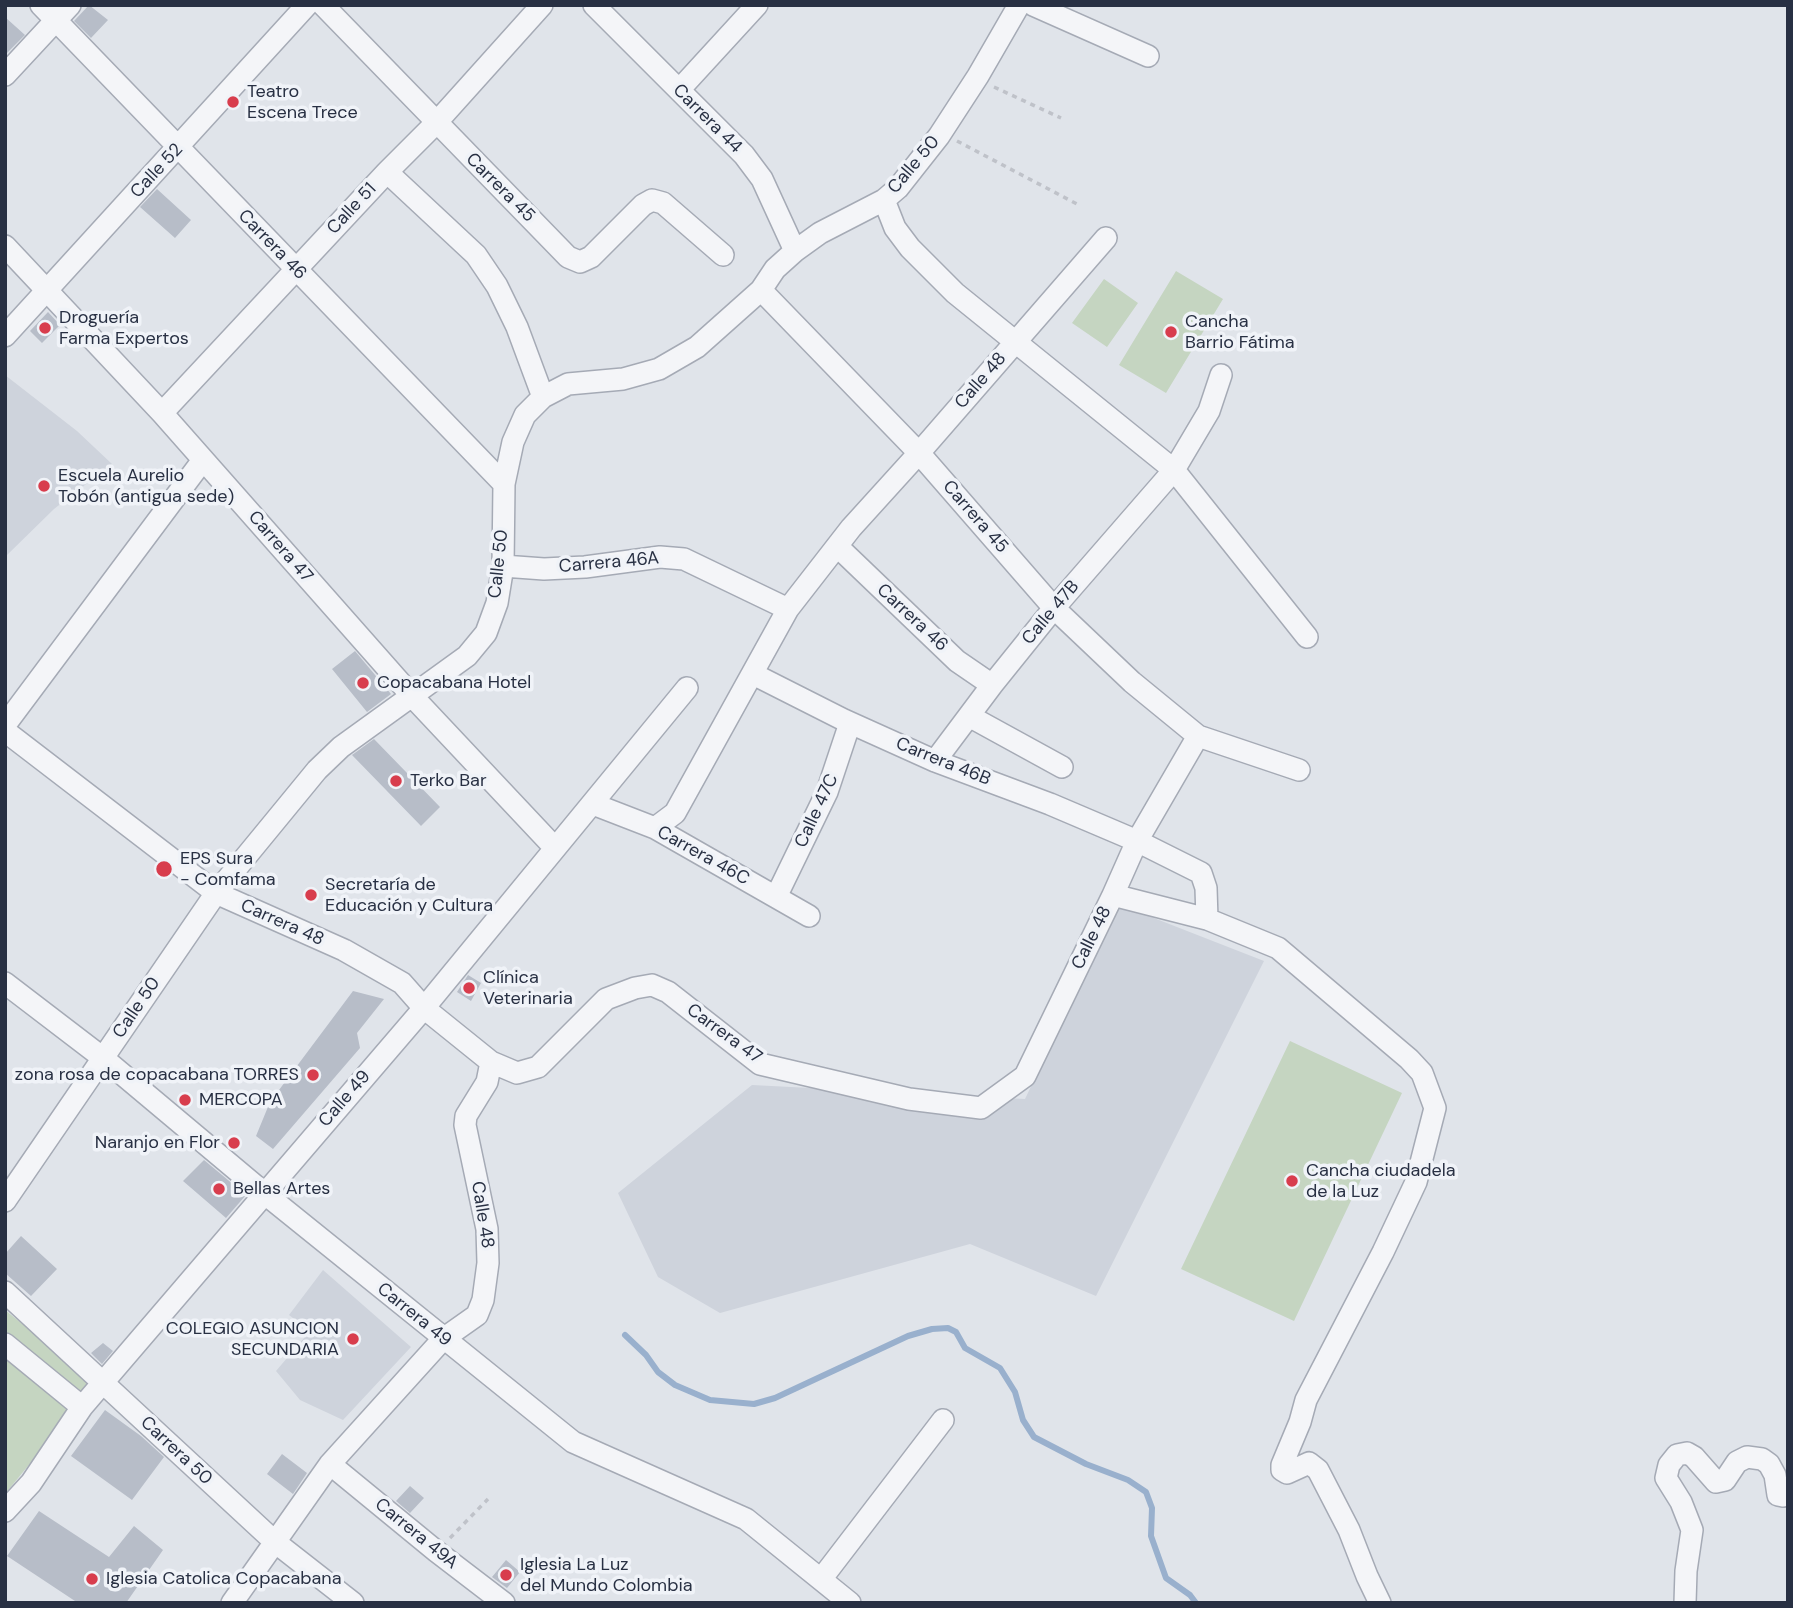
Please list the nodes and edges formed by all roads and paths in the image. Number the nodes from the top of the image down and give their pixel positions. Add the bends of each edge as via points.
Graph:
1 (41, 5) edge
2 (307, 5) edge
3 (323, 5) edge
4 (542, 5) edge
5 (594, 5) edge
6 (757, 5) edge
7 (1019, 5) edge
8 (1033, 5) edge
9 (63, 13) edge
10 (1148, 56) dead end
11 (5, 75) edge
12 (978, 76) junction
13 (679, 90) junction
14 (1061, 118) dead end
15 (436, 123) junction
16 (939, 136) junction
17 (179, 147) junction
18 (387, 172) junction
19 (884, 200) junction
20 (1077, 204) dead end
21 (1106, 239) dead end
22 (5, 246) edge
23 (795, 251) junction
24 (723, 255) dead end
25 (296, 270) junction
26 (47, 289) junction
27 (761, 290) junction
28 (5, 336) edge
29 (1016, 340) junction
30 (1221, 375) dead end
31 (543, 397) junction
32 (162, 413) junction
33 (919, 453) junction
34 (202, 460) junction
35 (1174, 470) junction
36 (504, 484) junction
37 (837, 545) junction
38 (503, 566) junction
39 (1055, 607) junction
40 (788, 610) junction
41 (1307, 638) dead end
42 (753, 674) junction
43 (992, 685) junction
44 (687, 688) dead end
45 (412, 696) junction
46 (969, 716) junction
47 (850, 723) junction
48 (5, 728) edge
49 (1198, 736) junction
50 (935, 761) junction
51 (1062, 767) dead end
52 (1299, 770) dead end
53 (593, 804) junction
54 (655, 828) junction
55 (1137, 841) junction
56 (555, 848) junction
57 (216, 893) junction
58 (1113, 895) junction
59 (776, 897) junction
60 (808, 916) dead end
61 (1207, 919) junction
62 (5, 983) edge
63 (424, 1008) junction
64 (103, 1058) junction
65 (491, 1062) junction
66 (800, 1072) joint
67 (264, 1193) junction
68 (5, 1202) edge
69 (5, 1292) edge
70 (443, 1339) junction
71 (5, 1344) edge
72 (104, 1385) junction
73 (82, 1406) junction
74 (943, 1420) dead end
75 (330, 1464) junction
76 (1788, 1494) edge
77 (488, 1499) dead end
78 (5, 1511) edge
79 (5, 1522) edge
80 (275, 1542) junction
81 (436, 1551) junction
82 (822, 1578) junction
83 (232, 1603) edge
84 (353, 1603) edge
85 (504, 1603) edge
86 (850, 1603) edge
87 (1380, 1603) edge
88 (1685, 1603) edge

1 - 9 street, Carrera 46
2 - 17 street, Calle 52
3 - 15 street, Carrera 45
4 - 15 street, Calle 51
5 - 13 street, Carrera 44
6 - 13 street
7 - 12 street, Calle 50
8 - 10 street
9 - 11 street
9 - 17 street, Carrera 46
12 - 14 path
12 - 16 street, Calle 50
13 - 23 street, Carrera 44 via 762,179
15 - 18 street, Calle 51
15 - 24 street, Carrera 45 via 568,257 580,262 591,257 652,200 663,203
16 - 19 street, Calle 50
16 - 20 path via 961,142
17 - 25 street, Carrera 46
17 - 26 street, Calle 52
18 - 25 street, Calle 51
18 - 31 street via 476,255 517,327
19 - 23 street, Calle 50
19 - 29 street via 895,228 910,248 955,293
21 - 29 street, Calle 48
22 - 26 street, Carrera 47
23 - 27 street, Calle 50
25 - 32 street, Calle 51
25 - 36 street, Carrera 46
26 - 28 street, Calle 52
26 - 32 street, Carrera 47
27 - 31 street, Calle 50 via 697,347 659,369 623,379 568,384
27 - 33 street, Carrera 45
29 - 33 street, Calle 48
29 - 35 street
30 - 35 street, Calle 47B via 1209,411
31 - 36 street, Calle 50 via 525,415 513,442
32 - 34 street, Carrera 47
33 - 37 street, Calle 48
33 - 39 street, Carrera 45
34 - 45 street, Carrera 47
34 - 48 street
35 - 39 street, Calle 47B
35 - 41 street
36 - 38 street, Calle 50
37 - 40 street, Calle 48
37 - 43 street, Carrera 46 via 957,661
38 - 40 street, Carrera 46A via 544,569 660,557 684,559
38 - 45 street, Calle 50 via 486,633 467,656
39 - 43 street, Calle 47B
39 - 49 street, Carrera 45 via 1132,682
40 - 42 street, Calle 48
42 - 47 street, Carrera 46B
42 - 54 street, Calle 48 via 675,813
43 - 46 street, Calle 47B
44 - 53 street, Calle 49
45 - 56 street, Carrera 47
45 - 57 street, Calle 50 via 341,747 317,771
46 - 50 street, Calle 47B
46 - 51 street
47 - 50 street, Carrera 46B
47 - 59 street, Calle 47C via 827,792
48 - 57 street, Carrera 48
49 - 52 street
49 - 55 street
50 - 55 street, Carrera 46B
53 - 54 street, Carrera 46C
53 - 56 street, Calle 49
54 - 59 street, Carrera 46C
55 - 58 street
55 - 61 street, Carrera 46B via 1201,873
56 - 63 street, Calle 49
57 - 63 street, Carrera 48 via 344,950 402,983
57 - 64 street, Calle 50
58 - 61 street, Calle 48
58 - 66 street, Calle 48 via 1025,1076 981,1108 909,1099
59 - 60 street, Carrera 46C
61 - 87 street, Calle 48 via 1278,948 1409,1059 1422,1073 1435,1108 1416,1182 1306,1400 1282,1470 1290,1473 1310,1463 1318,1469
62 - 64 street, Carrera 49
63 - 65 street, Carrera 48
63 - 67 street, Calle 49
64 - 67 street, Carrera 49
64 - 68 street, Calle 50
65 - 66 street, Carrera 47 via 517,1073 538,1067 606,999 652,985 668,992 760,1064
65 - 70 street, Calle 48 via 487,1082 465,1125 487,1229 484,1300 477,1315
67 - 70 street, Carrera 49
67 - 72 street, Calle 49
69 - 72 street, Carrera 50
70 - 75 street, Calle 48
70 - 82 street, Carrera 49 via 573,1442 746,1519
71 - 73 street
72 - 73 street, Calle 49
72 - 79 street
72 - 80 street, Carrera 50
73 - 78 street, Calle 49 via 31,1483
74 - 82 street
75 - 80 street, Calle 48
75 - 81 street, Carrera 49A
76 - 88 street via 1778,1495 1775,1475 1762,1459 1746,1457 1725,1480 1716,1482 1695,1457 1677,1455 1666,1478 1692,1530
77 - 81 path
80 - 83 street, Calle 48
80 - 84 street, Carrera 50
81 - 85 street, Carrera 49A
82 - 86 street, Carrera 49

